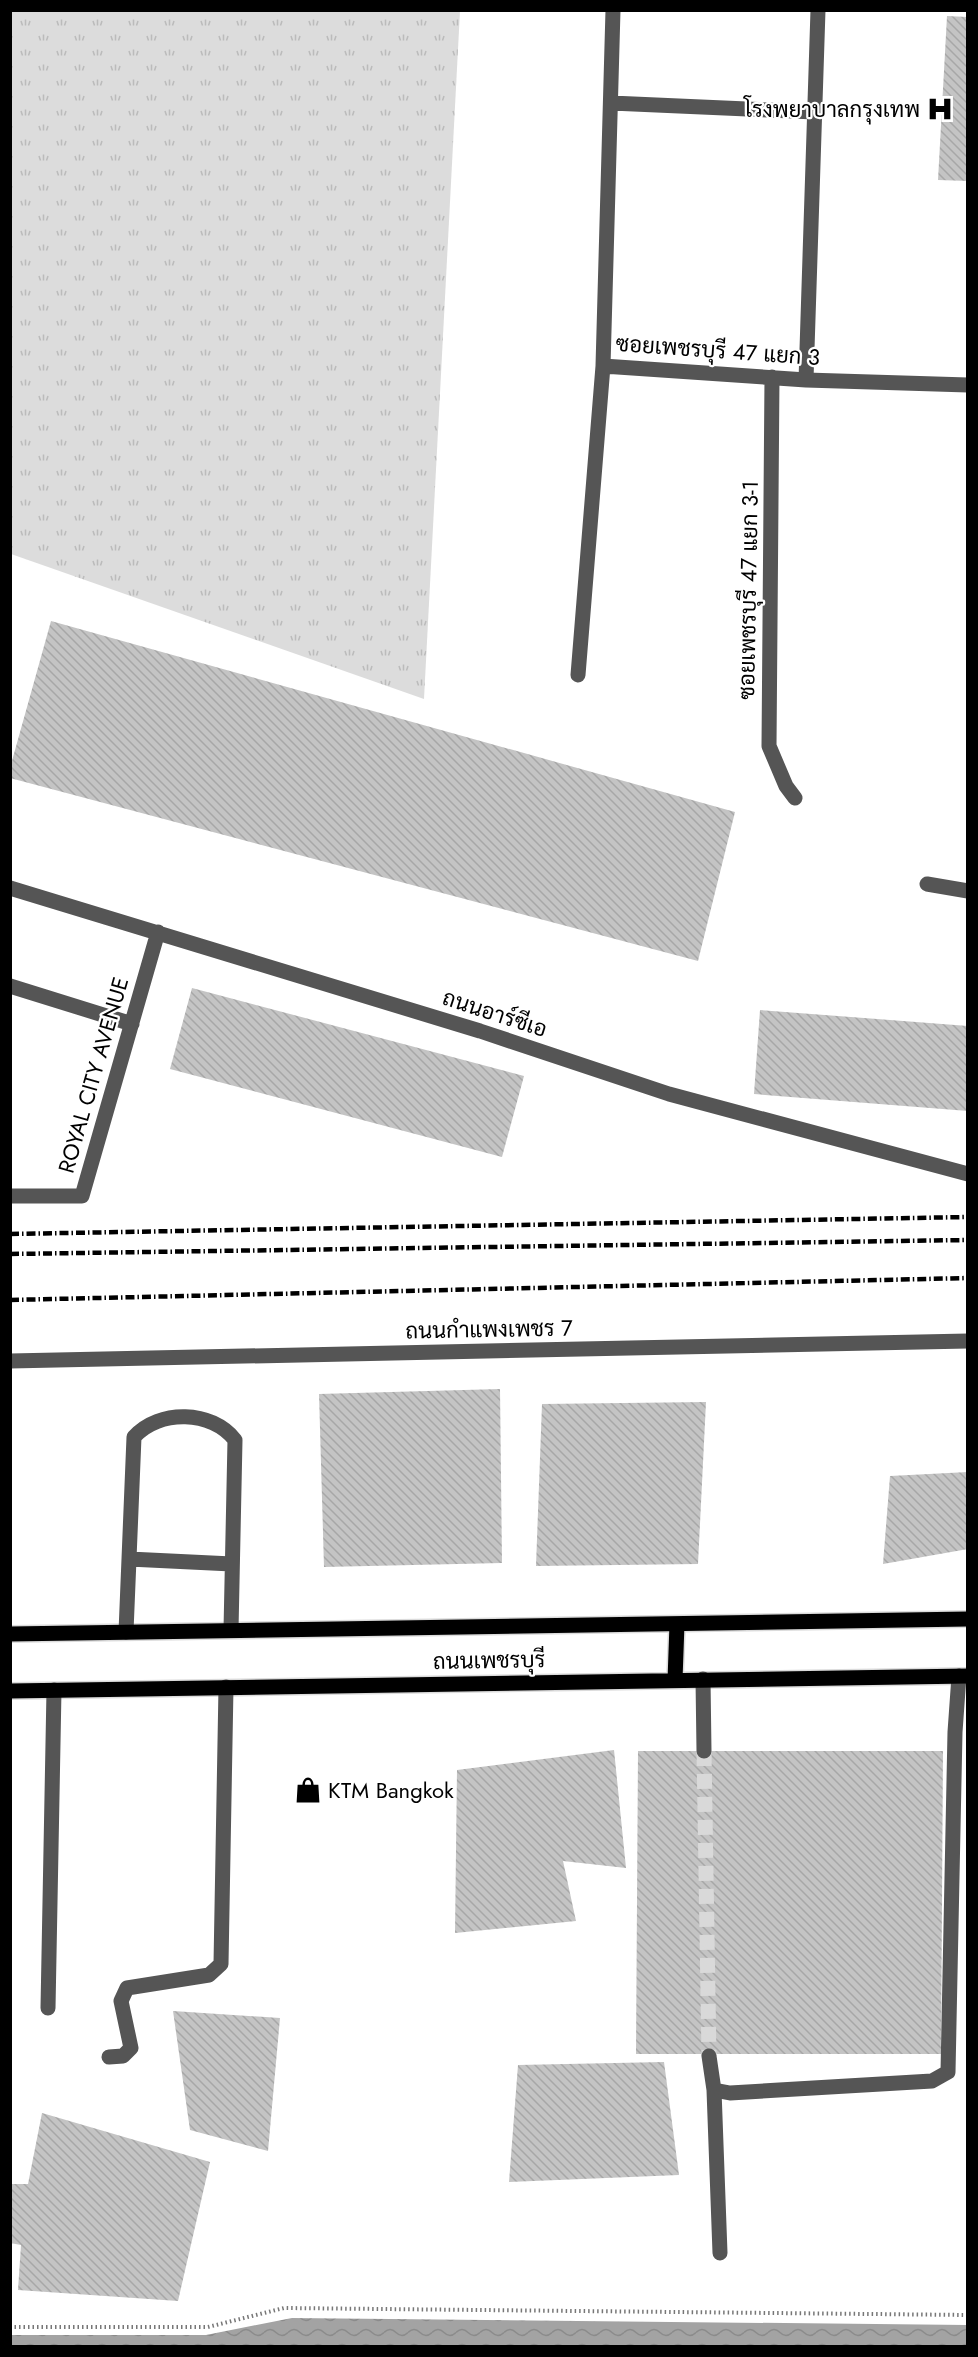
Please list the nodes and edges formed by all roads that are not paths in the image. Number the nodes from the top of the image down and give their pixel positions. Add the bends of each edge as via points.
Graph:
1 (614, 10) edge
2 (818, 10) edge
3 (611, 103) junction
4 (815, 112) junction
5 (603, 366) junction
6 (772, 377) junction
7 (806, 380) junction
8 (968, 385) edge
9 (578, 675) dead end
10 (795, 798) dead end
11 (927, 885) dead end
12 (10, 888) edge
13 (968, 891) edge
14 (158, 932) junction
15 (10, 986) edge
16 (132, 1024) junction
17 (968, 1174) edge
18 (10, 1197) edge
19 (968, 1341) edge
20 (10, 1361) edge
21 (129, 1559) junction
22 (232, 1564) junction
23 (968, 1620) edge
24 (677, 1624) junction
25 (231, 1630) junction
26 (126, 1632) junction
27 (10, 1634) edge
28 (963, 1676) edge
29 (703, 1679) junction
30 (675, 1680) junction
31 (226, 1687) junction
32 (54, 1690) junction
33 (10, 1691) edge
34 (704, 1751) tunnel mouth
35 (48, 2008) dead end
36 (710, 2056) tunnel mouth
37 (109, 2057) dead end
38 (714, 2090) junction
39 (720, 2253) dead end

1 - 3 street, ซอยเพชรบุรี 47 แยก 3
2 - 4 street
3 - 4 street
3 - 5 street, ซอยเพชรบุรี 47 แยก 3
4 - 7 street
5 - 6 street, ซอยเพชรบุรี 47 แยก 3
5 - 9 street
6 - 7 street, ซอยเพชรบุรี 47 แยก 3
6 - 10 street, ซอยเพชรบุรี 47 แยก 3-1 via 769,746
7 - 8 street, ซอยเพชรบุรี 47 แยก 3
11 - 13 street
12 - 14 street, ถนนอาร์ซีเอ
14 - 16 street, ROYAL CITY AVENUE
14 - 17 street, ถนนอาร์ซีเอ via 669,1094
15 - 16 street
16 - 18 street, ROYAL CITY AVENUE via 82,1196
19 - 20 street, ถนนกำแพงเพชร 7
21 - 22 street
21 - 22 street via 134,1437 142,1428 159,1421 197,1418 216,1422 235,1440
21 - 26 street
22 - 25 street
23 - 24 main road, ถนนเพชรบุรี
24 - 25 main road, ถนนเพชรบุรี
24 - 30 main road
25 - 26 main road, ถนนเพชรบุรี
26 - 27 main road, ถนนเพชรบุรี
28 - 29 main road, ถนนเพชรบุรี
28 - 38 street via 955,1732 948,2072 932,2081 730,2093
29 - 30 main road, ถนนเพชรบุรี
29 - 34 street
30 - 31 main road, ถนนเพชรบุรี
31 - 32 main road, ถนนเพชรบุรี
31 - 37 street via 221,1964 209,1975 127,1988 122,2001 131,2048 123,2056
32 - 33 main road, ถนนเพชรบุรี
32 - 35 street
36 - 38 street
38 - 39 street

